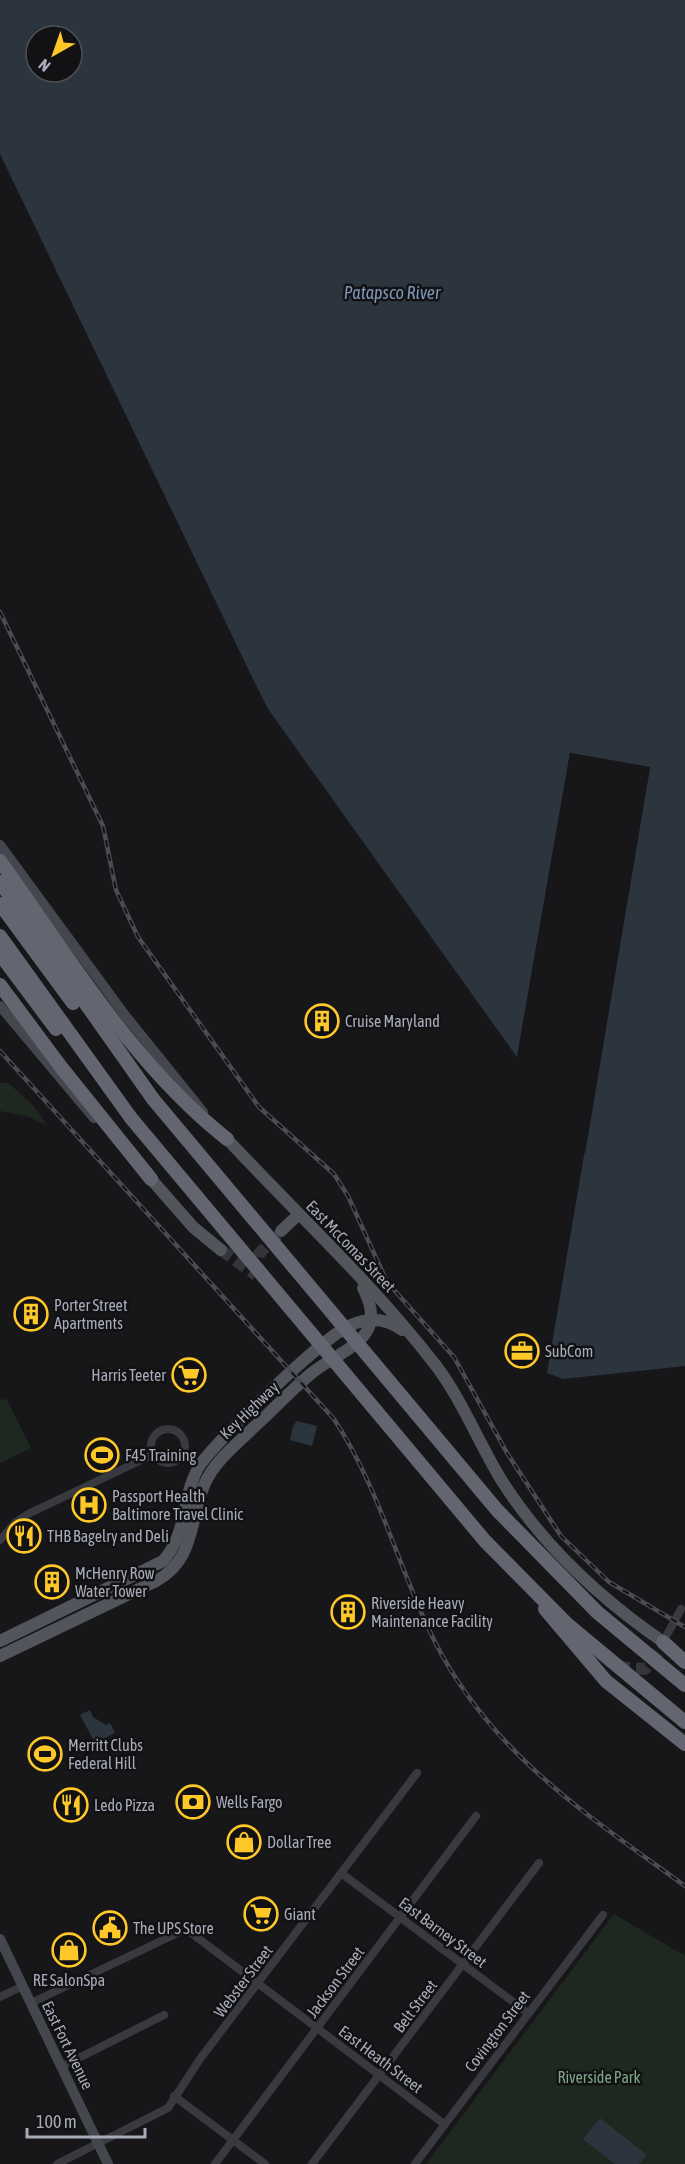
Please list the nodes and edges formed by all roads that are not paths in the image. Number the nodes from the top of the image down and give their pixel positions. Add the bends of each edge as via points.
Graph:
1 (0, 845) edge
2 (0, 861) edge
3 (0, 882) edge
4 (0, 904) edge
5 (0, 936) edge
6 (0, 954) edge
7 (0, 985) edge
8 (0, 1006) edge
9 (153, 1099) junction
10 (131, 1118) junction
11 (227, 1139) junction
12 (151, 1179) junction
13 (298, 1214) junction
14 (281, 1231) tunnel mouth
15 (221, 1250) tunnel mouth
16 (357, 1276) junction
17 (371, 1319) junction
18 (415, 1340) junction
19 (154, 1454) junction
20 (0, 1540) edge
21 (544, 1608) dead end
22 (681, 1609) dead end
23 (0, 1641) edge
24 (662, 1646) junction
25 (1, 1652) edge
26 (685, 1657) edge
27 (685, 1662) edge
28 (685, 1685) edge
29 (685, 1722) edge
30 (685, 1744) edge
31 (417, 1773) dead end
32 (476, 1816) dead end
33 (539, 1863) dead end
34 (341, 1873) junction
35 (603, 1915) dead end
36 (400, 1917) junction
37 (0, 1939) edge
38 (462, 1964) junction
39 (258, 1983) junction
40 (23, 1986) junction
41 (0, 1997) edge
42 (31, 2003) junction
43 (528, 2013) junction
44 (164, 2015) dead end
45 (318, 2028) junction
46 (61, 2067) junction
47 (379, 2075) junction
48 (174, 2096) junction
49 (444, 2124) junction
50 (233, 2140) junction
51 (98, 2144) junction
52 (57, 2164) edge
53 (108, 2164) edge
54 (215, 2164) edge
55 (265, 2164) edge
56 (312, 2164) edge
57 (415, 2164) edge

1 - 11 street, East McComas Street via 146,1043
2 - 11 highway via 126,1035 193,1112
3 - 9 highway
4 - 9 highway via 108,1048
5 - 10 highway
6 - 10 highway via 72,1051
7 - 12 highway
8 - 12 street via 70,1091
9 - 28 highway, bridge via 496,1510 597,1612
10 - 29 highway, bridge via 485,1541 567,1624
11 - 13 main road, East McComas Street
12 - 15 main road via 193,1227
13 - 14 main road
13 - 16 main road, East McComas Street
16 - 17 main road via 367,1296
16 - 18 main road, East McComas Street
17 - 18 main road via 392,1323
17 - 23 main road, Key Highway via 341,1330 209,1454 191,1486 177,1542 163,1561
17 - 25 main road, Key Highway via 356,1346 314,1371 220,1460 205,1483 184,1554 172,1570
18 - 24 main road, East McComas Street via 446,1380 502,1480 531,1521 591,1584
19 - 19 street via 164,1462 177,1461 184,1454 184,1439 172,1430 163,1430 153,1440
19 - 20 street via 28,1514
21 - 30 highway via 606,1681
22 - 24 street
24 - 26 main road, East McComas Street
24 - 27 highway
31 - 34 street, Webster Street
32 - 36 street, Jackson Street
33 - 38 street, Belt Street
34 - 36 street, East Barney Street
34 - 39 street, Webster Street
35 - 43 street, Covington Street
36 - 38 street, East Barney Street
36 - 45 street, Jackson Street
37 - 40 street, East Fort Avenue
38 - 43 street, East Barney Street
38 - 47 street, Belt Street
39 - 42 street, East Heath Street via 186,1929
39 - 45 street, East Heath Street
39 - 48 street, Webster Street
40 - 41 street
40 - 42 street, East Fort Avenue
42 - 46 street, East Fort Avenue
43 - 49 street, Covington Street
44 - 46 street
45 - 47 street, East Heath Street
45 - 50 street, Jackson Street
46 - 51 street, East Fort Avenue
47 - 49 street, East Heath Street
47 - 56 street, Belt Street
48 - 50 street
48 - 51 street, Webster Street via 168,2108
49 - 57 street, Covington Street
50 - 54 street, Jackson Street
50 - 55 street
51 - 52 street, Webster Street
51 - 53 street, East Fort Avenue

